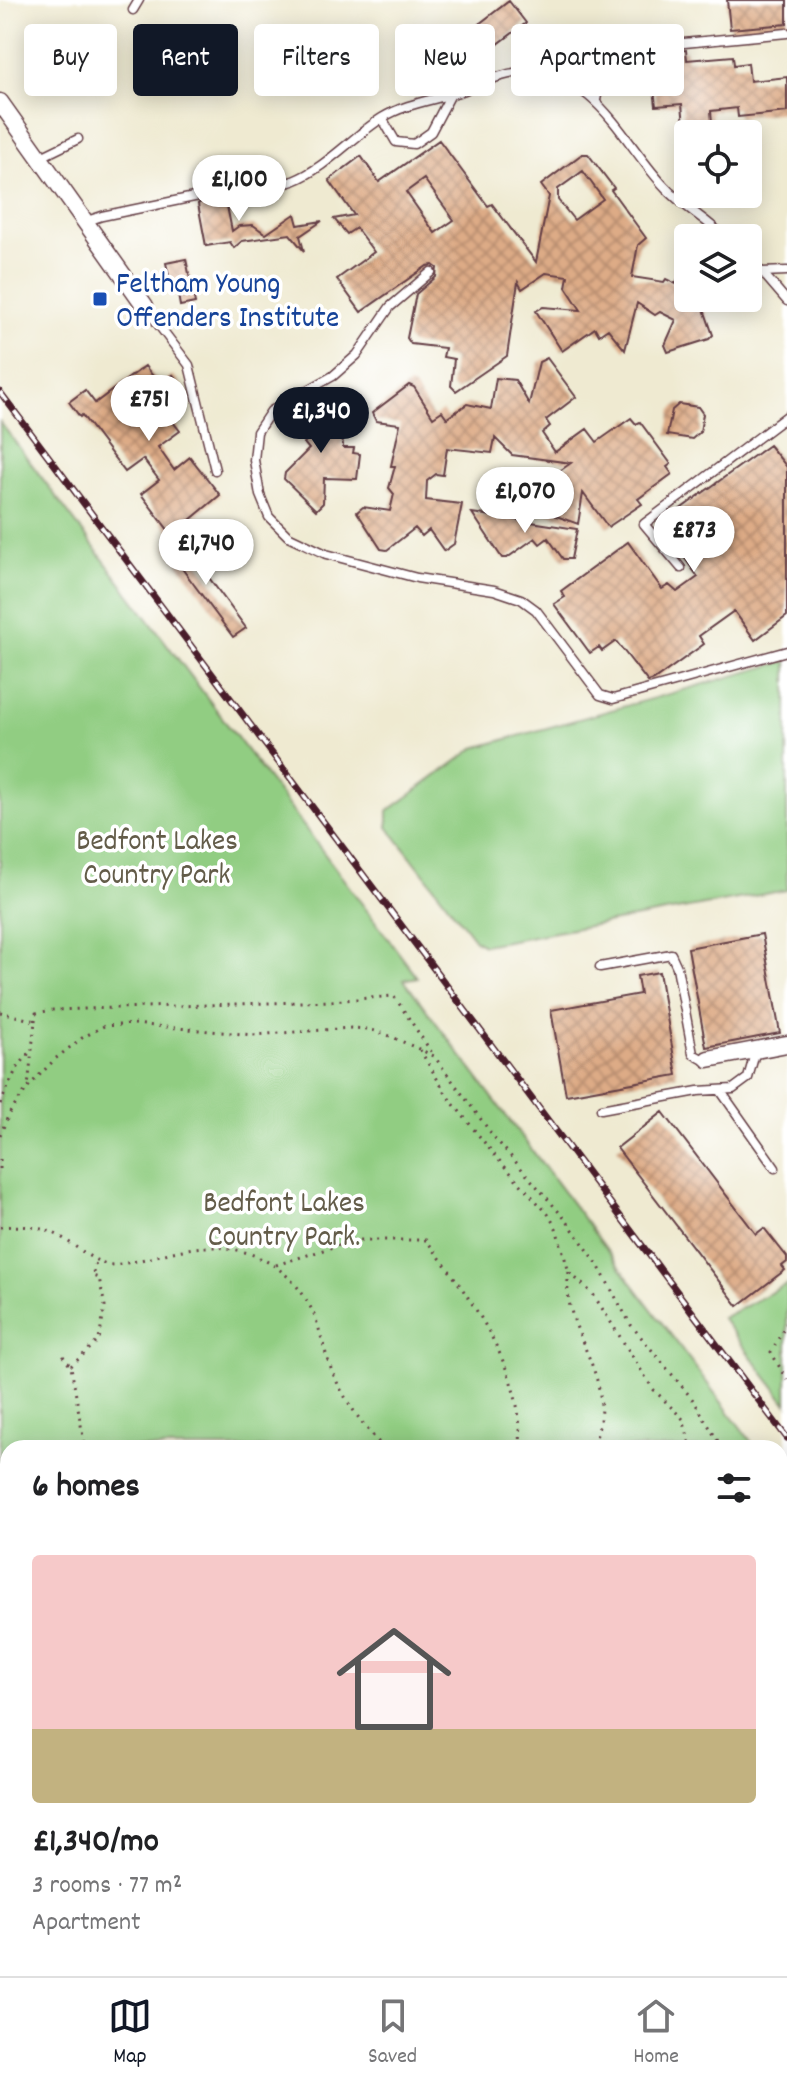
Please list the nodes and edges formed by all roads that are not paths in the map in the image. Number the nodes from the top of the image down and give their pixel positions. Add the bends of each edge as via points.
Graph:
1 (139, 0) edge
2 (133, 10) dead end
3 (787, 33) edge
4 (684, 43) edge
5 (443, 96) edge
6 (450, 96) edge
7 (590, 96) edge
8 (597, 96) edge
9 (596, 100) junction
10 (0, 102) edge
11 (382, 118) junction
12 (78, 139) dead end
13 (38, 158) junction
14 (233, 192) dead end
15 (199, 196) dead end
16 (128, 211) junction
17 (130, 222) dead end
18 (711, 224) edge
19 (85, 225) junction
20 (787, 271) edge
21 (431, 272) dead end
22 (762, 272) joint
23 (787, 301) edge
24 (145, 306) joint
25 (787, 416) edge
26 (215, 470) dead end
27 (681, 568) dead end
28 (787, 651) edge
29 (600, 967) dead end
30 (787, 1044) edge
31 (756, 1050) junction
32 (708, 1059) joint
33 (720, 1090) junction
34 (601, 1109) dead end
35 (775, 1168) dead end

1 - 2 lane
3 - 4 lane
5 - 11 lane
6 - 11 lane via 431,132 414,144 396,142
7 - 9 lane
8 - 9 lane
9 - 18 lane via 666,189
10 - 13 street
11 - 14 lane via 296,180
12 - 13 lane
13 - 19 street
15 - 16 lane
16 - 17 lane
16 - 19 lane
19 - 24 street
20 - 22 lane
21 - 28 lane via 390,307 357,355 333,376 271,411 257,432 254,460 269,517 288,536 326,554 521,599 536,610 600,695 613,699
22 - 23 lane
24 - 26 lane via 189,365
25 - 27 lane via 644,524
29 - 32 lane via 671,954 693,1054
30 - 31 street
31 - 32 street
31 - 33 lane via 748,1078 733,1089
33 - 34 lane
33 - 35 lane

